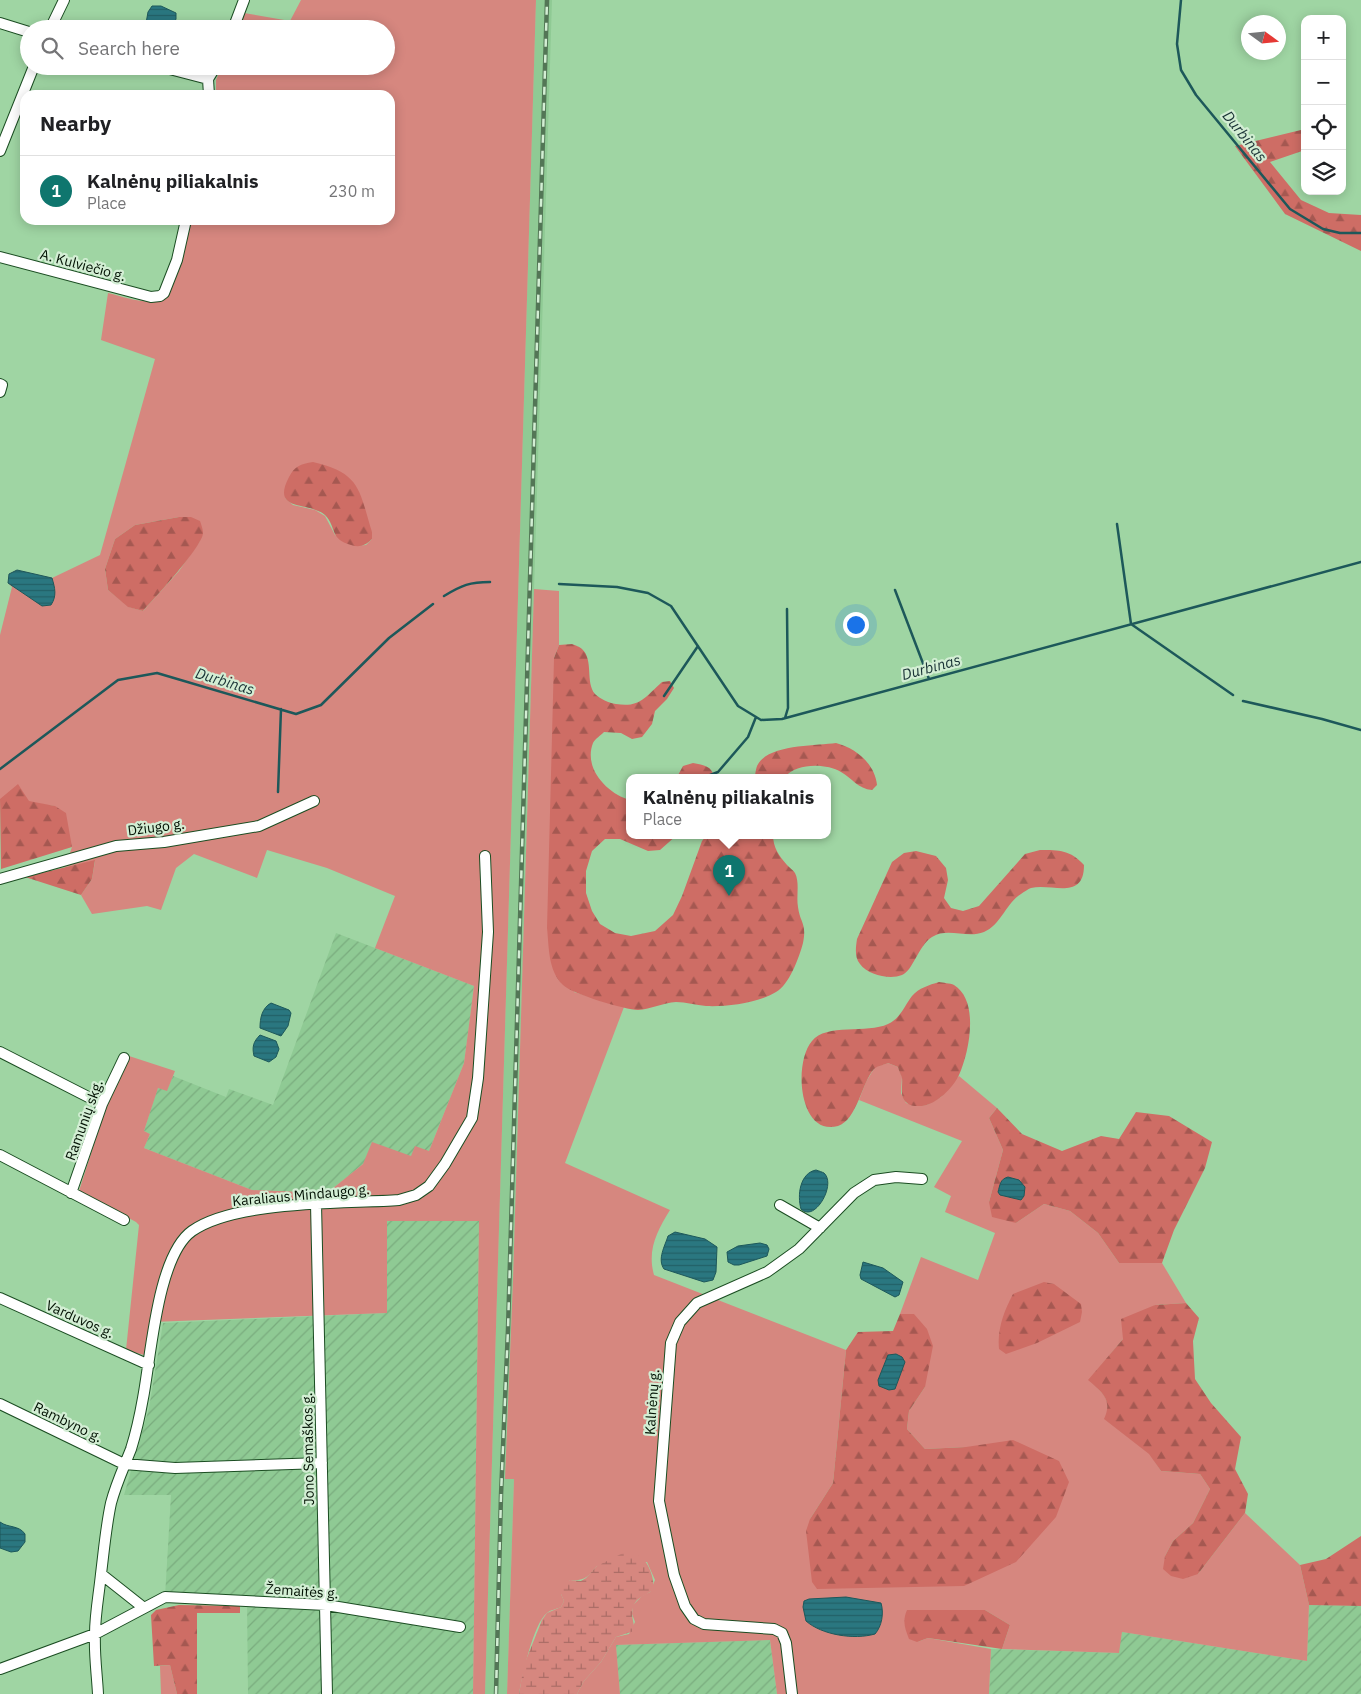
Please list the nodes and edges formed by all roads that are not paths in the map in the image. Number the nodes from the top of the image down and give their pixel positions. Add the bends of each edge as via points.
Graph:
1 (64, 0) edge
2 (244, 0) edge
3 (54, 20) edge
4 (236, 20) edge
5 (0, 23) edge
6 (20, 29) edge
7 (30, 75) edge
8 (193, 75) edge
9 (210, 75) edge
10 (208, 79) junction
11 (24, 90) edge
12 (209, 90) edge
13 (20, 101) edge
14 (0, 151) edge
15 (185, 225) edge
16 (0, 257) edge
17 (0, 384) edge
18 (0, 392) edge
19 (314, 801) dead end
20 (485, 856) dead end
21 (0, 879) edge
22 (0, 1052) edge
23 (124, 1058) dead end
24 (102, 1104) junction
25 (0, 1155) edge
26 (922, 1179) dead end
27 (72, 1193) junction
28 (316, 1204) junction
29 (780, 1205) dead end
30 (124, 1220) dead end
31 (820, 1228) junction
32 (0, 1298) edge
33 (149, 1365) junction
34 (0, 1404) edge
35 (322, 1463) junction
36 (124, 1464) junction
37 (101, 1574) junction
38 (326, 1605) junction
39 (144, 1608) junction
40 (460, 1627) dead end
41 (95, 1634) junction
42 (0, 1669) edge
43 (98, 1694) edge
44 (328, 1694) edge
45 (792, 1694) edge

1 - 3 street
2 - 4 street
5 - 6 street
7 - 11 street
8 - 10 street
9 - 10 street
10 - 12 street
13 - 14 street
15 - 16 street, A. Kulviečio g. via 177,260 164,294 160,296 152,297
17 - 18 street
19 - 21 street, Džiugo g. via 259,826 164,842 116,846
20 - 28 street, Karaliaus Mindaugo g. via 488,932 485,993 476,1100 468,1125 437,1176 416,1195 399,1200
22 - 24 street
23 - 24 street, Ramunių skg.
24 - 27 street, Ramunių skg.
25 - 27 street
26 - 31 street, Kalnėnų g. via 896,1177 874,1180 837,1208
27 - 30 street
28 - 33 street, Karaliaus Mindaugo g. via 220,1217 187,1235 176,1249 162,1287
28 - 35 street, Jono Semaškos g.
29 - 31 street
31 - 45 street, Kalnėnų g. via 799,1249 767,1272 697,1303 680,1322 671,1343 659,1501 674,1575 689,1613 704,1624 774,1629 782,1633
32 - 33 street, Varduvos g.
33 - 36 street, Karaliaus Mindaugo g. via 143,1401
34 - 36 street, Rambyno g.
35 - 36 street via 175,1468
35 - 38 street, Jono Semaškos g.
36 - 37 street, Karaliaus Mindaugo g. via 111,1504
37 - 39 street
37 - 41 street, Karaliaus Mindaugo g.
38 - 39 street, Žemaitės g. via 165,1596
38 - 40 street, Žemaitės g.
38 - 44 street, Jono Semaškos g.
39 - 41 street, Žemaitės g.
41 - 42 street, Žemaitės g.
41 - 43 street, Karaliaus Mindaugo g.

